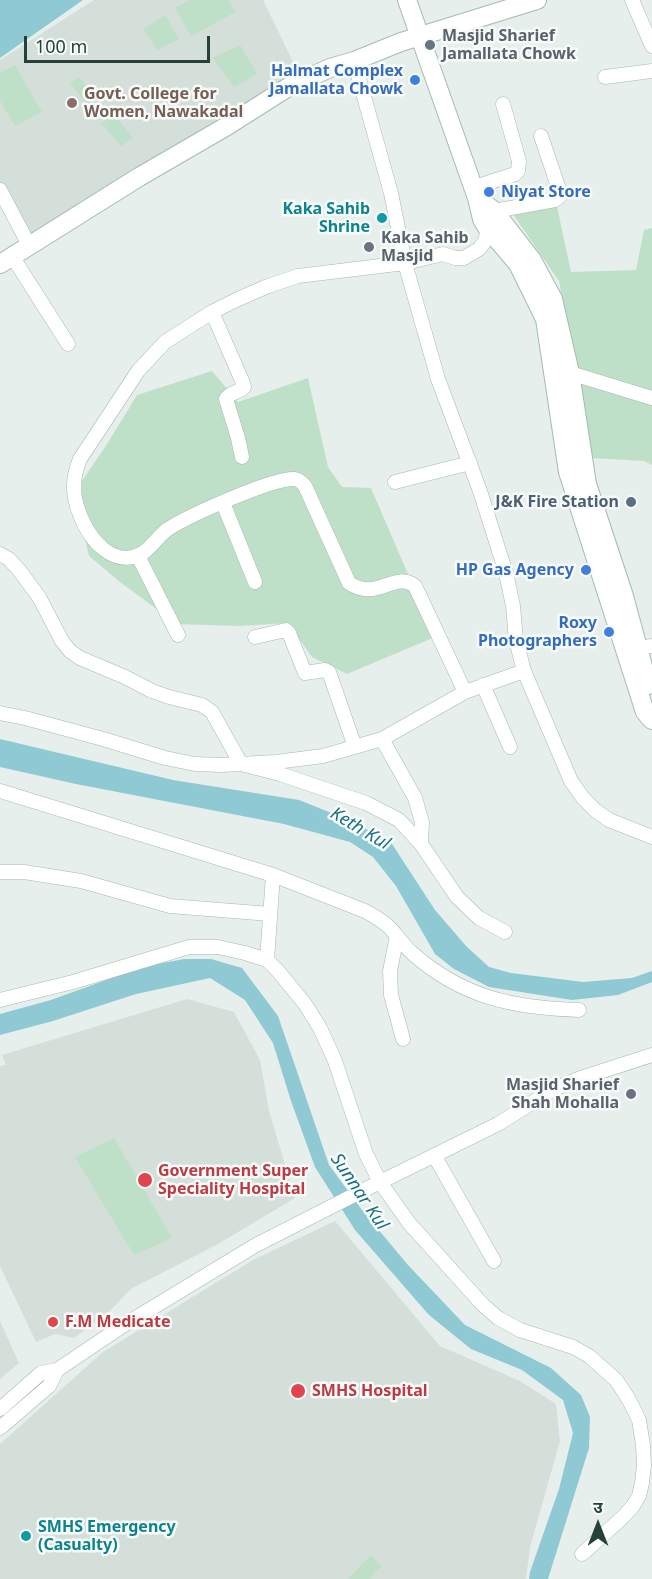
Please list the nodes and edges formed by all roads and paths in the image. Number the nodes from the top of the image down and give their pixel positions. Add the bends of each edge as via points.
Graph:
1 (407, 0) edge
2 (537, 0) edge
3 (632, 0) edge
4 (421, 35) junction
5 (651, 41) edge
6 (354, 61) junction
7 (652, 71) edge
8 (605, 77) dead end
9 (503, 104) dead end
10 (541, 136) dead end
11 (0, 190) edge
12 (474, 193) junction
13 (491, 220) junction
14 (29, 245) junction
15 (6, 260) edge
16 (405, 263) junction
17 (212, 312) junction
18 (68, 344) dead end
19 (570, 373) junction
20 (652, 398) edge
21 (242, 457) dead end
22 (470, 463) junction
23 (395, 482) dead end
24 (223, 503) junction
25 (0, 554) edge
26 (138, 556) junction
27 (255, 582) dead end
28 (178, 635) dead end
29 (255, 637) dead end
30 (646, 647) edge
31 (524, 671) junction
32 (483, 685) junction
33 (465, 692) junction
34 (652, 700) edge
35 (0, 713) edge
36 (652, 720) edge
37 (382, 739) junction
38 (355, 747) junction
39 (510, 747) dead end
40 (241, 764) junction
41 (0, 791) edge
42 (652, 837) edge
43 (421, 844) junction
44 (0, 872) edge
45 (273, 875) junction
46 (270, 914) junction
47 (505, 932) dead end
48 (397, 936) junction
49 (267, 960) junction
50 (0, 1000) edge
51 (579, 1010) dead end
52 (403, 1039) dead end
53 (652, 1055) edge
54 (434, 1155) junction
55 (380, 1182) junction
56 (494, 1261) dead end
57 (57, 1370) junction
58 (0, 1409) edge
59 (0, 1428) edge
60 (582, 1554) dead end

1 - 4 main road
2 - 4 main road
3 - 5 street
4 - 6 main road
4 - 12 main road
6 - 14 main road via 290,86
6 - 16 street via 391,193
7 - 8 street
9 - 12 street via 519,161 518,171
10 - 13 street via 561,195
11 - 14 street
12 - 13 main road via 479,212
13 - 16 street via 485,241 464,258 443,254
13 - 19 main road via 532,260 553,299
13 - 36 main road via 545,319 568,472 645,712
14 - 15 main road
15 - 18 street
16 - 17 street via 298,276
16 - 22 street via 438,379
17 - 21 street via 243,383 242,389 226,399
17 - 26 street via 165,342 138,371 74,474 73,490 88,533 100,548 116,556
19 - 20 street
19 - 30 main road via 587,483 624,596
22 - 23 street
22 - 31 street via 506,573
24 - 26 street via 165,531
24 - 27 street
24 - 33 street via 277,481 302,481 349,583 365,590 403,581 415,586
25 - 40 street via 19,570 39,597 70,651 152,691 202,705 212,712
26 - 28 street
29 - 38 street via 286,630 305,673 329,672
30 - 34 main road
31 - 32 street
31 - 42 street via 571,781 583,798 609,820
32 - 33 street
32 - 39 street
33 - 37 street
35 - 40 street via 165,758 195,764
37 - 38 street
37 - 43 street via 415,798 422,822
38 - 40 street via 323,756
40 - 43 street via 366,803 399,820
41 - 45 street
43 - 47 street via 457,897 479,918
44 - 46 street via 81,881 170,906
45 - 46 street
45 - 48 street via 379,918
46 - 49 street
48 - 51 street via 432,969 486,997 543,1009
48 - 52 street via 390,971 391,995
49 - 50 street via 218,947 189,948
49 - 55 street via 290,984 320,1028
53 - 54 street via 554,1089 498,1124
54 - 55 street
54 - 56 street
55 - 57 street via 256,1245
55 - 60 street via 409,1223 483,1305 520,1330 589,1356 616,1380 628,1398 639,1420 643,1445 639,1496
57 - 58 street via 37,1375
57 - 59 street via 50,1385

